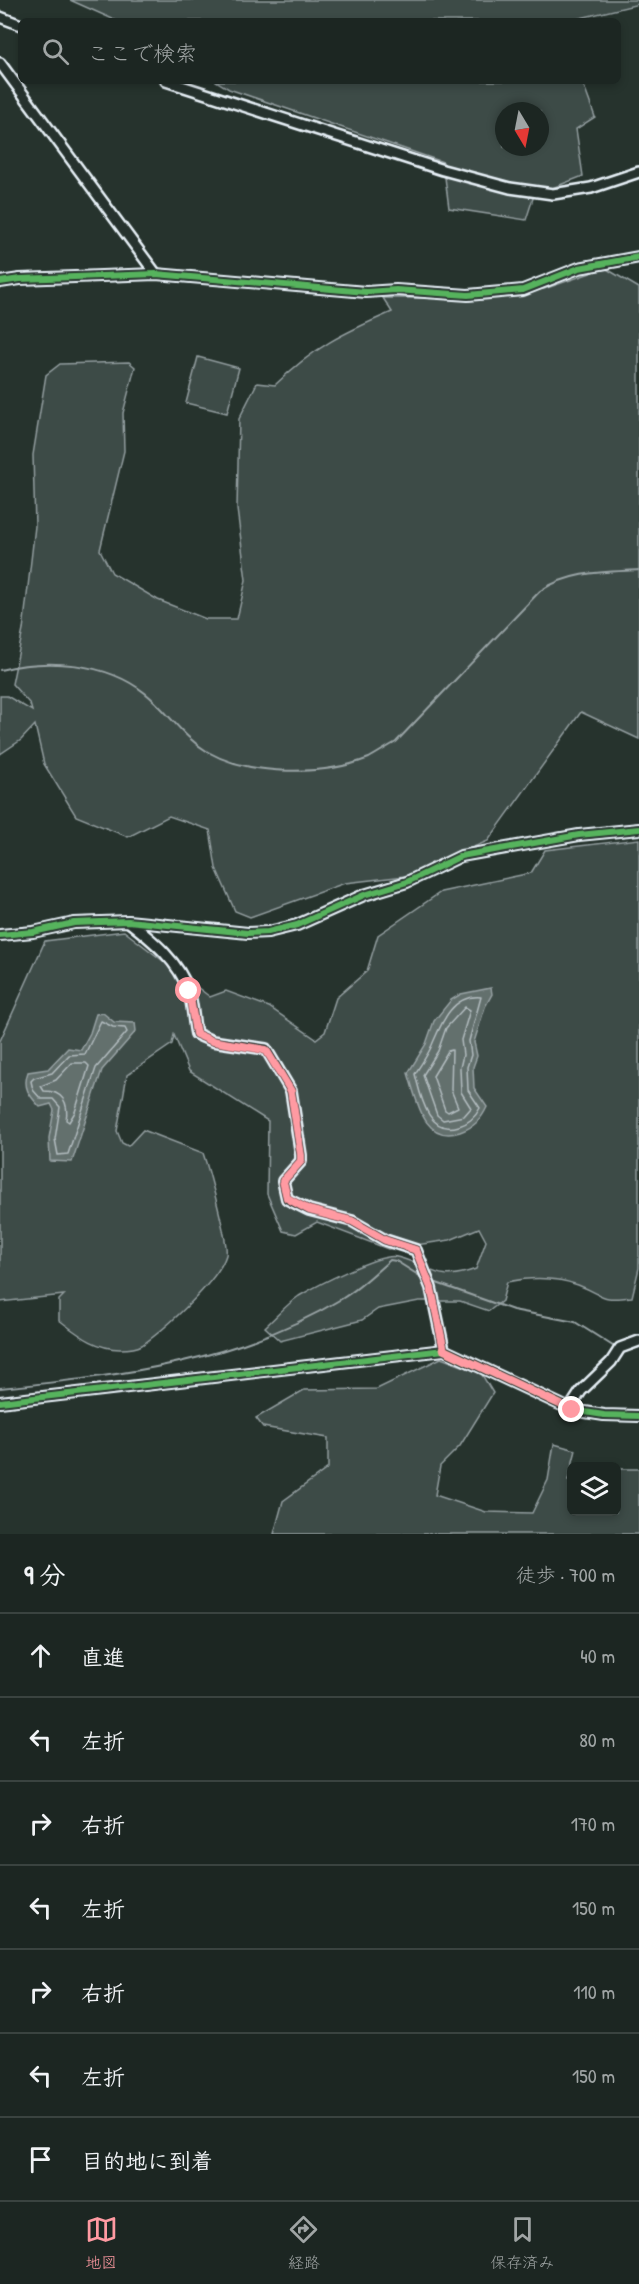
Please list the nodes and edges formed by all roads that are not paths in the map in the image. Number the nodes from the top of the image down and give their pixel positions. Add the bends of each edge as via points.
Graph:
1 (0, 17) edge
2 (18, 24) edge
3 (0, 63) edge
4 (175, 84) edge
5 (639, 172) edge
6 (639, 257) edge
7 (156, 274) junction
8 (0, 282) edge
9 (639, 830) edge
10 (128, 921) junction
11 (0, 935) edge
12 (639, 1341) edge
13 (444, 1350) junction
14 (0, 1402) edge
15 (570, 1408) junction
16 (639, 1416) edge

1 - 2 street
3 - 7 street
4 - 5 street via 510,188 553,194 591,188
6 - 7 street via 579,268 523,290 468,295 366,292
7 - 8 street
9 - 10 street via 579,835 461,856 407,882 364,895 297,925 268,932
10 - 11 street via 74,923
10 - 13 street via 158,944 181,976 189,991 196,1034 212,1041 266,1050 273,1058 291,1091 301,1155 301,1161 283,1181 287,1198 416,1250 431,1288
12 - 15 street via 620,1348
13 - 14 street
13 - 15 street
15 - 16 street via 604,1415

